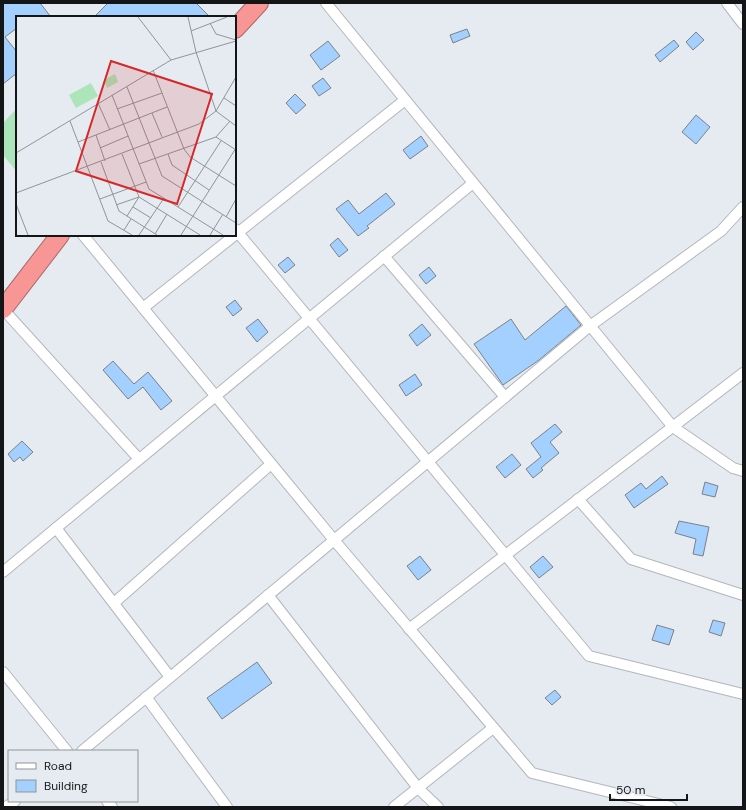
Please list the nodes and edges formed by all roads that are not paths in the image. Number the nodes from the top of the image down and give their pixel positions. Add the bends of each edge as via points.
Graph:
1 (258, 3) edge
2 (326, 3) edge
3 (728, 3) edge
4 (743, 24) edge
5 (236, 27) edge
6 (406, 100) junction
7 (473, 183) junction
8 (743, 207) edge
9 (237, 231) edge
10 (59, 236) edge
11 (84, 236) edge
12 (231, 236) edge
13 (384, 256) junction
14 (143, 308) junction
15 (3, 309) edge
16 (309, 318) junction
17 (590, 326) junction
18 (743, 373) edge
19 (216, 396) junction
20 (505, 397) junction
21 (673, 427) junction
22 (139, 459) junction
23 (428, 462) junction
24 (271, 464) junction
25 (743, 471) edge
26 (578, 499) junction
27 (56, 528) junction
28 (334, 540) junction
29 (505, 555) junction
30 (3, 572) edge
31 (743, 595) edge
32 (268, 596) junction
33 (114, 603) junction
34 (409, 628) junction
35 (3, 672) edge
36 (170, 677) junction
37 (743, 694) edge
38 (146, 697) junction
39 (493, 728) junction
40 (66, 750) edge
41 (83, 750) edge
42 (418, 788) junction
43 (646, 804) edge
44 (227, 807) edge
45 (394, 807) edge
46 (438, 807) edge
47 (671, 807) edge

1 - 5 highway
2 - 6 street
3 - 4 street
6 - 7 street
6 - 9 street
7 - 13 street
7 - 17 street
8 - 17 street via 721,231
9 - 16 street
10 - 15 highway
11 - 14 street
12 - 14 street
13 - 16 street
13 - 20 street
14 - 19 street
15 - 22 street
16 - 19 street
16 - 23 street
17 - 20 street
17 - 21 street
18 - 21 street
19 - 22 street
19 - 24 street
20 - 23 street
21 - 25 street via 733,468
21 - 26 street
22 - 27 street
23 - 28 street
23 - 29 street
24 - 28 street
24 - 33 street
26 - 29 street
26 - 31 street via 631,559
27 - 30 street
27 - 33 street
28 - 32 street
28 - 34 street
29 - 34 street
29 - 37 street via 589,656
32 - 36 street
32 - 42 street
33 - 36 street
34 - 39 street
35 - 40 street
36 - 38 street
38 - 41 street
38 - 44 street
39 - 42 street
39 - 43 street via 532,772
42 - 45 street
42 - 46 street
43 - 47 street

